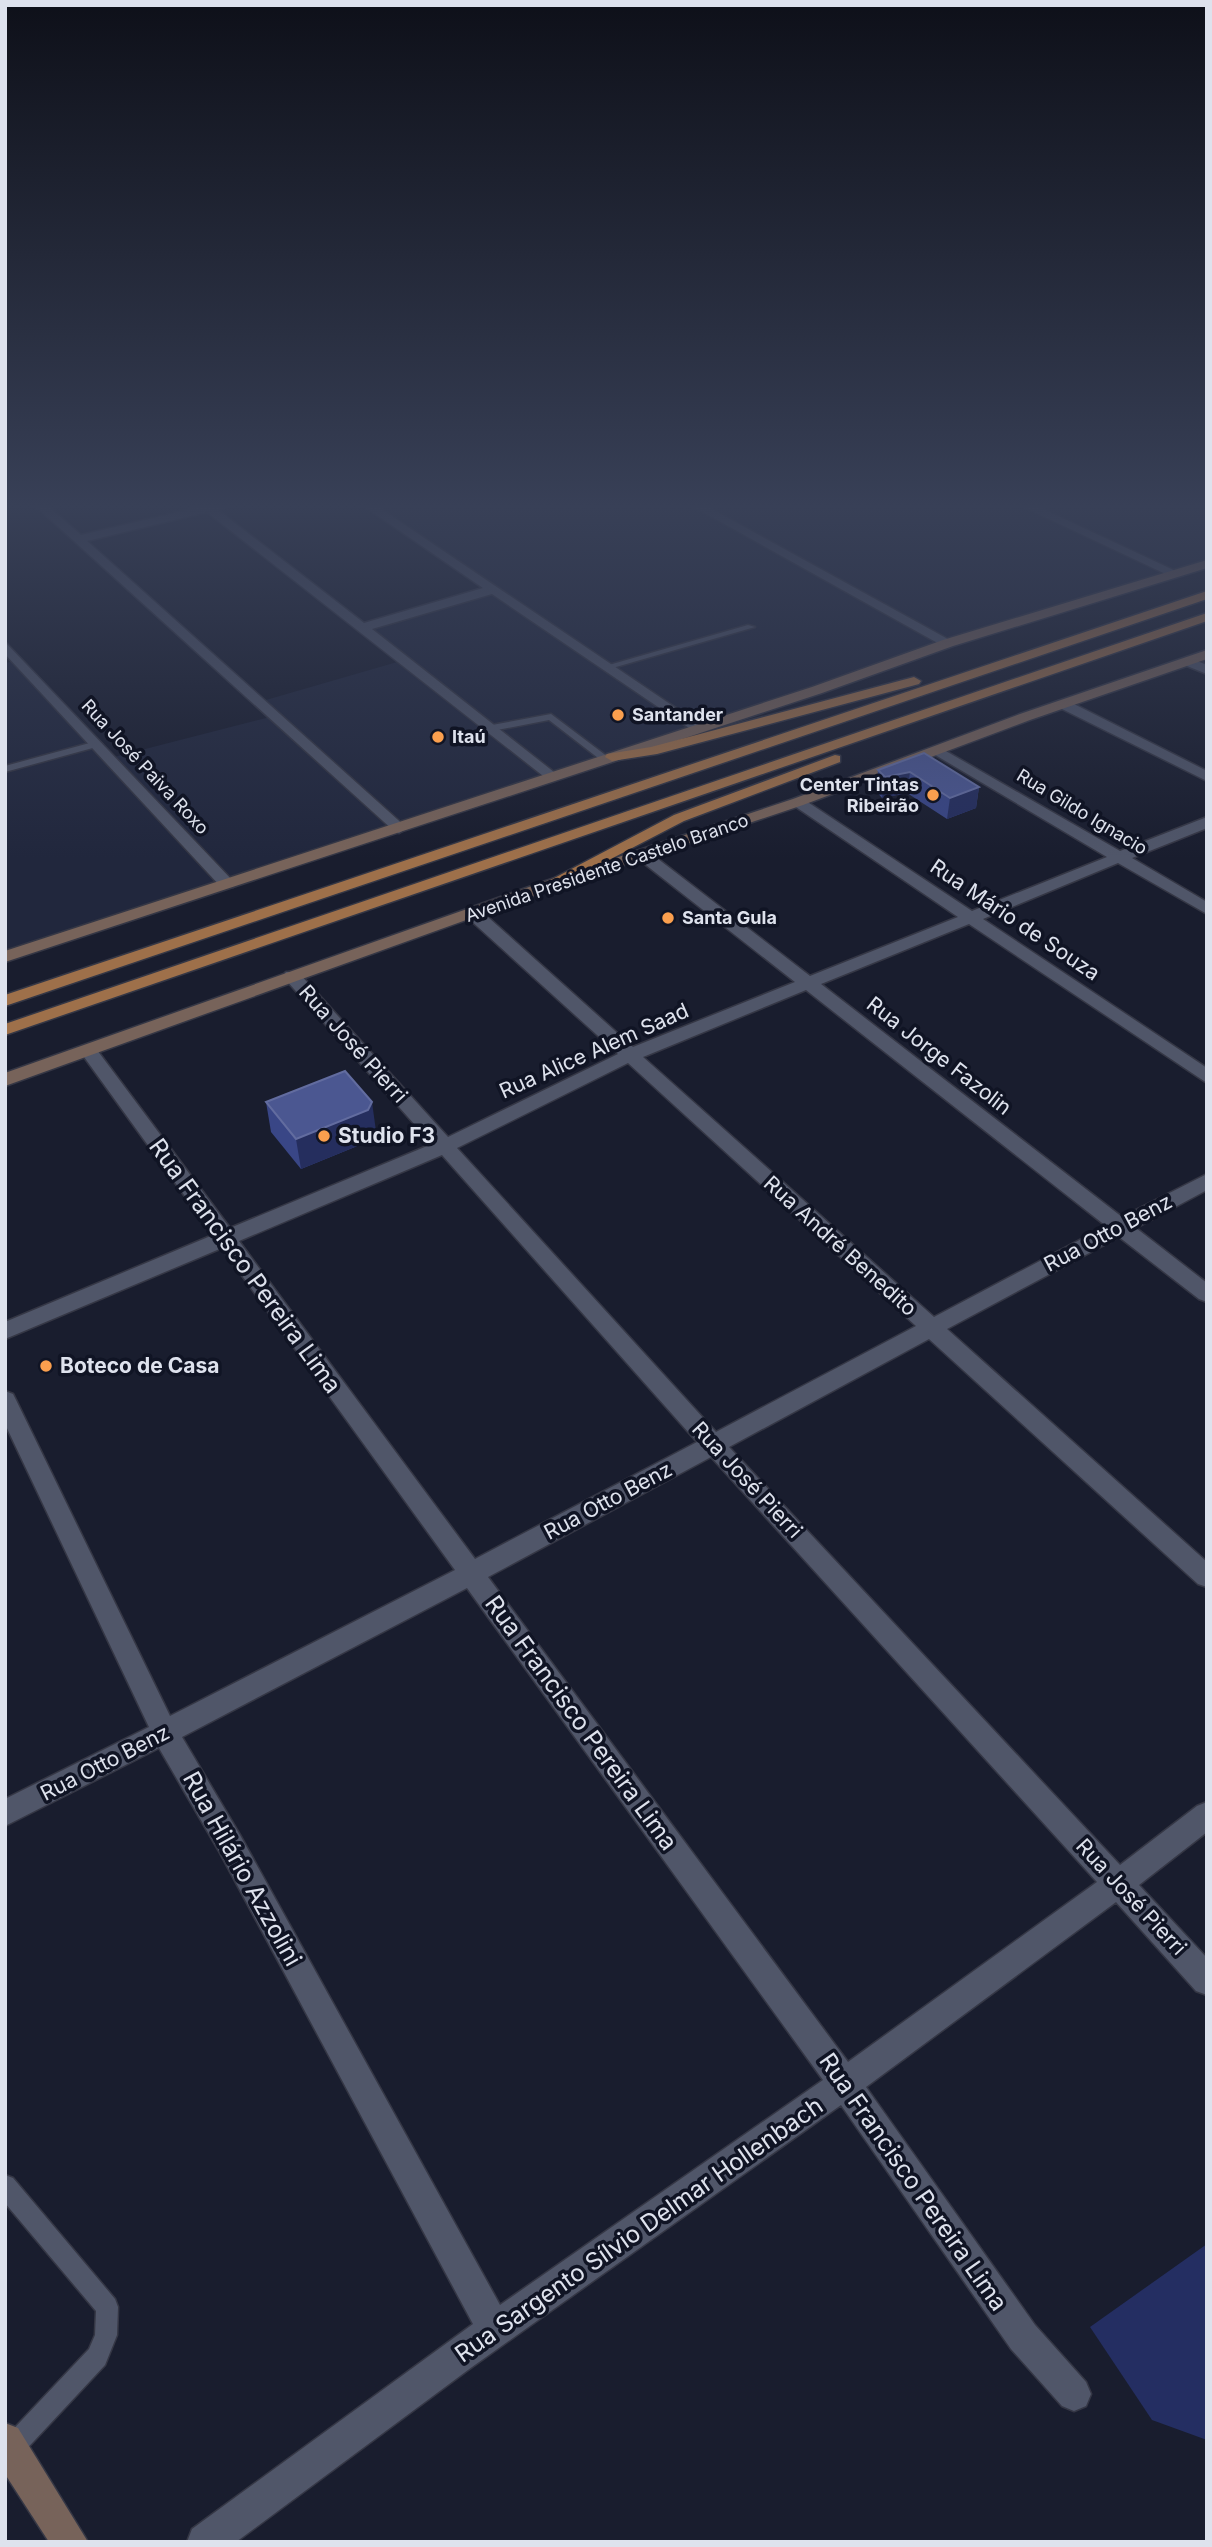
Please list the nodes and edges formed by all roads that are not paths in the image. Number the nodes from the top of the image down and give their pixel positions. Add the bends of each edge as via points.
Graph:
1 (170, 621) edge
2 (355, 621) edge
3 (388, 621) edge
4 (537, 621) edge
5 (908, 621) edge
6 (1020, 621) edge
7 (1132, 621) edge
8 (1196, 621) edge
9 (751, 627) dead end
10 (364, 628) junction
11 (948, 643) junction
12 (5, 646) edge
13 (1207, 654) edge
14 (1029, 656) junction
15 (1084, 659) junction
16 (1187, 661) junction
17 (606, 667) junction
18 (1207, 670) edge
19 (1063, 704) junction
20 (492, 729) junction
21 (700, 729) junction
22 (97, 744) junction
23 (937, 750) junction
24 (609, 758) junction
25 (5, 769) edge
26 (552, 776) junction
27 (1207, 777) edge
28 (798, 802) junction
29 (1207, 822) edge
30 (399, 828) junction
31 (643, 855) junction
32 (1122, 858) junction
33 (228, 884) junction
34 (549, 884) junction
35 (1207, 909) edge
36 (474, 914) junction
37 (971, 918) junction
38 (5, 957) edge
39 (292, 976) junction
40 (810, 983) junction
41 (5, 1001) edge
42 (5, 1030) edge
43 (88, 1051) junction
44 (628, 1056) junction
45 (1207, 1077) edge
46 (5, 1080) edge
47 (445, 1146) junction
48 (1207, 1181) edge
49 (1120, 1227) junction
50 (224, 1238) junction
51 (1207, 1294) edge
52 (930, 1329) junction
53 (5, 1331) edge
54 (5, 1400) edge
55 (714, 1444) junction
56 (472, 1574) junction
57 (1207, 1577) edge
58 (165, 1732) junction
59 (5, 1813) edge
60 (1207, 1815) edge
61 (1119, 1884) junction
62 (1207, 1980) edge
63 (846, 2085) junction
64 (5, 2186) edge
65 (495, 2330) junction
66 (1074, 2394) dead end
67 (8, 2445) edge
68 (70, 2542) edge
69 (205, 2542) edge

1 - 30 street
2 - 10 street
3 - 10 street
4 - 17 street
5 - 11 street
6 - 11 main road
7 - 14 main road
8 - 15 main road
9 - 17 lane
10 - 20 street
11 - 21 main road
12 - 22 street, Rua José Paiva Roxo
13 - 16 main road, Avenida Presidente Castelo Branco
14 - 24 main road
14 - 41 main road
15 - 34 main road via 954,715 679,818
15 - 42 main road
16 - 18 street
16 - 19 main road, Avenida Presidente Castelo Branco
17 - 21 street
19 - 23 main road, Avenida Presidente Castelo Branco
19 - 27 street
20 - 24 lane via 551,717
20 - 26 street
21 - 24 main road
22 - 25 lane
22 - 33 street, Rua José Paiva Roxo
23 - 28 main road, Avenida Presidente Castelo Branco
23 - 32 street, Rua Gildo Ignacio
24 - 26 main road
26 - 30 main road
28 - 31 main road, Avenida Presidente Castelo Branco
28 - 37 street, Rua Mário de Souza
29 - 32 street, Rua Alice Alem Saad
30 - 33 main road
31 - 34 main road, Avenida Presidente Castelo Branco
31 - 40 street, Rua Jorge Fazolin
32 - 35 street, Rua Gildo Ignacio
32 - 37 street, Rua Alice Alem Saad
33 - 38 main road
34 - 36 main road, Avenida Presidente Castelo Branco
36 - 39 main road, Avenida Presidente Castelo Branco
36 - 44 street, Rua André Benedito
37 - 40 street, Rua Alice Alem Saad
37 - 45 street, Rua Mário de Souza
39 - 43 main road, Avenida Presidente Castelo Branco
39 - 47 street, Rua José Pierri
40 - 44 street, Rua Alice Alem Saad
40 - 49 street, Rua Jorge Fazolin
43 - 46 main road, Avenida Presidente Castelo Branco
43 - 50 street, Rua Francisco Pereira Lima
44 - 47 street, Rua Alice Alem Saad
44 - 52 street, Rua André Benedito
47 - 50 street, Rua Alice Alem Saad
47 - 55 street, Rua José Pierri
48 - 49 street, Rua Otto Benz
49 - 51 street, Rua Jorge Fazolin
49 - 52 street, Rua Otto Benz
50 - 53 street, Rua Alice Alem Saad
50 - 56 street, Rua Francisco Pereira Lima
52 - 55 street, Rua Otto Benz
52 - 57 street, Rua André Benedito
54 - 58 street, Rua Hilário Azzolini
55 - 56 street, Rua Otto Benz
55 - 61 street, Rua José Pierri
56 - 58 street, Rua Otto Benz
56 - 63 street, Rua Francisco Pereira Lima
58 - 59 street, Rua Otto Benz
58 - 65 street, Rua Hilário Azzolini
60 - 61 street, Rua Sargento Sílvio Delmar Hollenbach
61 - 62 street, Rua José Pierri
61 - 63 street, Rua Sargento Sílvio Delmar Hollenbach
63 - 65 street, Rua Sargento Sílvio Delmar Hollenbach
63 - 66 street, Rua Francisco Pereira Lima via 1023,2337
64 - 67 lane via 107,2307 106,2335 97,2357
65 - 69 street, Rua Sargento Sílvio Delmar Hollenbach
67 - 68 main road

